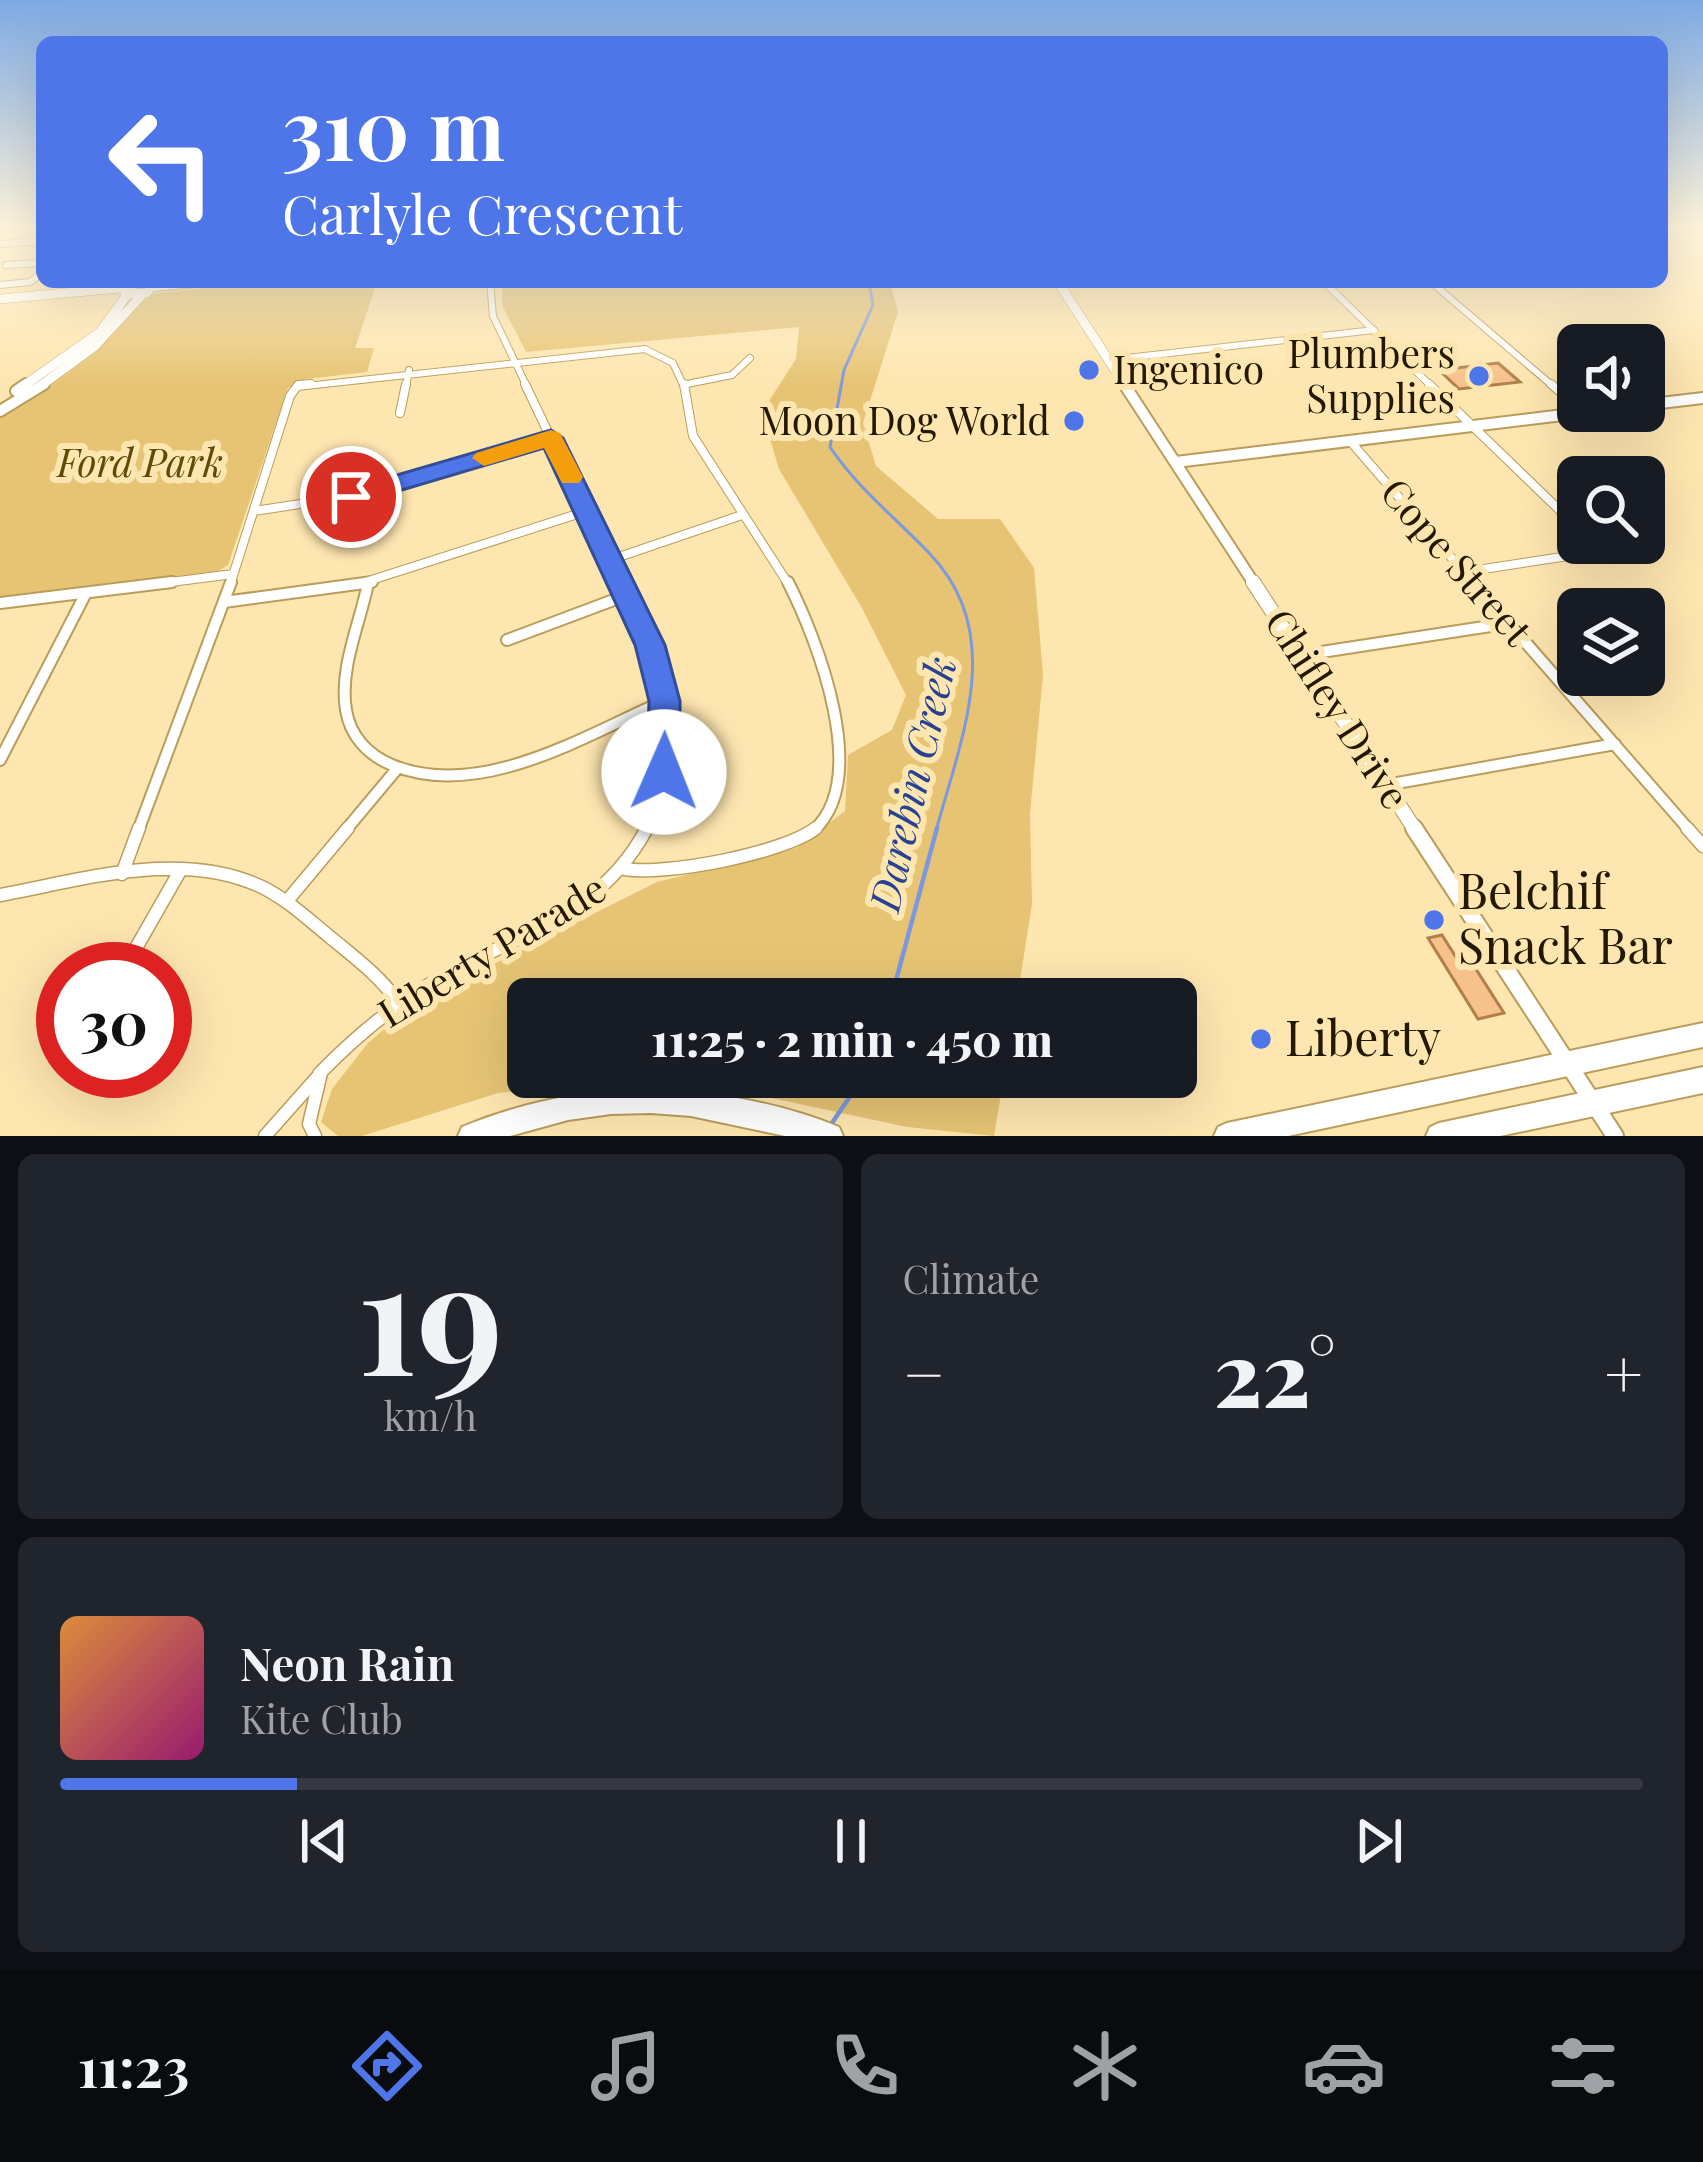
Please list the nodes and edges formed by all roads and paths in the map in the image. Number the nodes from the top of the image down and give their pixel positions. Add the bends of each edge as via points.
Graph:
1 (34, 279) edge
2 (0, 285) edge
3 (131, 288) edge
4 (149, 288) edge
5 (490, 288) edge
6 (1062, 288) edge
7 (1330, 288) edge
8 (1438, 288) edge
9 (142, 295) junction
10 (0, 301) edge
11 (1374, 330) junction
12 (750, 358) dead end
13 (1109, 360) junction
14 (514, 361) junction
15 (409, 370) junction
16 (687, 384) junction
17 (1557, 389) edge
18 (1703, 398) edge
19 (0, 401) edge
20 (1665, 403) edge
21 (0, 411) edge
22 (400, 413) dead end
23 (1557, 414) edge
24 (1472, 426) junction
25 (551, 438) junction
26 (1351, 441) junction
27 (1176, 462) junction
28 (1557, 509) edge
29 (254, 511) junction
30 (587, 511) junction
31 (742, 515) junction
32 (1557, 555) edge
33 (610, 560) junction
34 (1465, 572) junction
35 (233, 574) junction
36 (368, 583) junction
37 (86, 593) junction
38 (627, 596) junction
39 (224, 602) junction
40 (0, 603) edge
41 (1510, 623) junction
42 (507, 640) dead end
43 (1302, 656) junction
44 (664, 701) junction
45 (1615, 744) junction
46 (0, 760) edge
47 (396, 770) junction
48 (1386, 785) junction
49 (1703, 845) edge
50 (625, 868) junction
51 (181, 872) junction
52 (122, 874) junction
53 (0, 895) edge
54 (287, 901) junction
55 (140, 942) edge
56 (397, 1001) junction
57 (1703, 1035) edge
58 (1568, 1064) junction
59 (319, 1075) junction
60 (1703, 1080) edge
61 (1593, 1102) junction
62 (265, 1136) edge
63 (315, 1136) edge
64 (471, 1136) edge
65 (830, 1136) edge
66 (1226, 1136) edge
67 (1439, 1136) edge
68 (1615, 1136) edge

1 - 2 street
3 - 9 street
3 - 10 street
3 - 19 street via 100,332
4 - 9 street
5 - 14 street, Liberty Parade via 489,306
6 - 13 street, Chifley Drive
7 - 11 street
8 - 17 street
9 - 21 street via 92,351
11 - 13 street
11 - 24 street
12 - 16 street via 732,375
13 - 27 street, Chifley Drive
14 - 15 street
14 - 16 street via 645,349 674,363
14 - 25 street, Liberty Parade
15 - 22 street
15 - 29 street via 306,381 290,396
16 - 31 street via 693,436
18 - 20 street
23 - 24 street
24 - 26 street
24 - 28 street
25 - 29 street via 365,494
25 - 30 street, Liberty Parade
26 - 27 street
26 - 34 street, Cope Street
27 - 43 street, Chifley Drive
29 - 35 street
30 - 33 street, Liberty Parade
30 - 36 street
31 - 33 street
31 - 50 street via 792,586 826,661 837,743 832,811 796,844
32 - 34 street
33 - 38 street, Liberty Parade
34 - 41 street, Cope Street
35 - 37 street
35 - 39 street
36 - 39 street
36 - 47 street via 346,715 367,751
37 - 40 street
37 - 46 street
38 - 42 street
38 - 44 street, Liberty Parade
39 - 52 street
41 - 43 street
41 - 45 street, Cope Street
43 - 48 street, Chifley Drive
44 - 47 street via 500,767 456,775
44 - 50 street, Liberty Parade via 662,795
45 - 48 street
45 - 49 street, Cope Street
47 - 54 street
48 - 58 street, Chifley Drive
50 - 56 street, Liberty Parade via 582,906
51 - 52 street
51 - 54 street via 249,882
51 - 55 street
52 - 53 street
54 - 56 street
56 - 59 street, Liberty Parade
57 - 58 highway
58 - 61 street, Chifley Drive
58 - 66 highway
59 - 62 street, Liberty Parade
59 - 63 street via 309,1124
60 - 61 highway
61 - 67 highway
61 - 68 street, Chifley Drive
64 - 65 highway via 624,1099 728,1106

